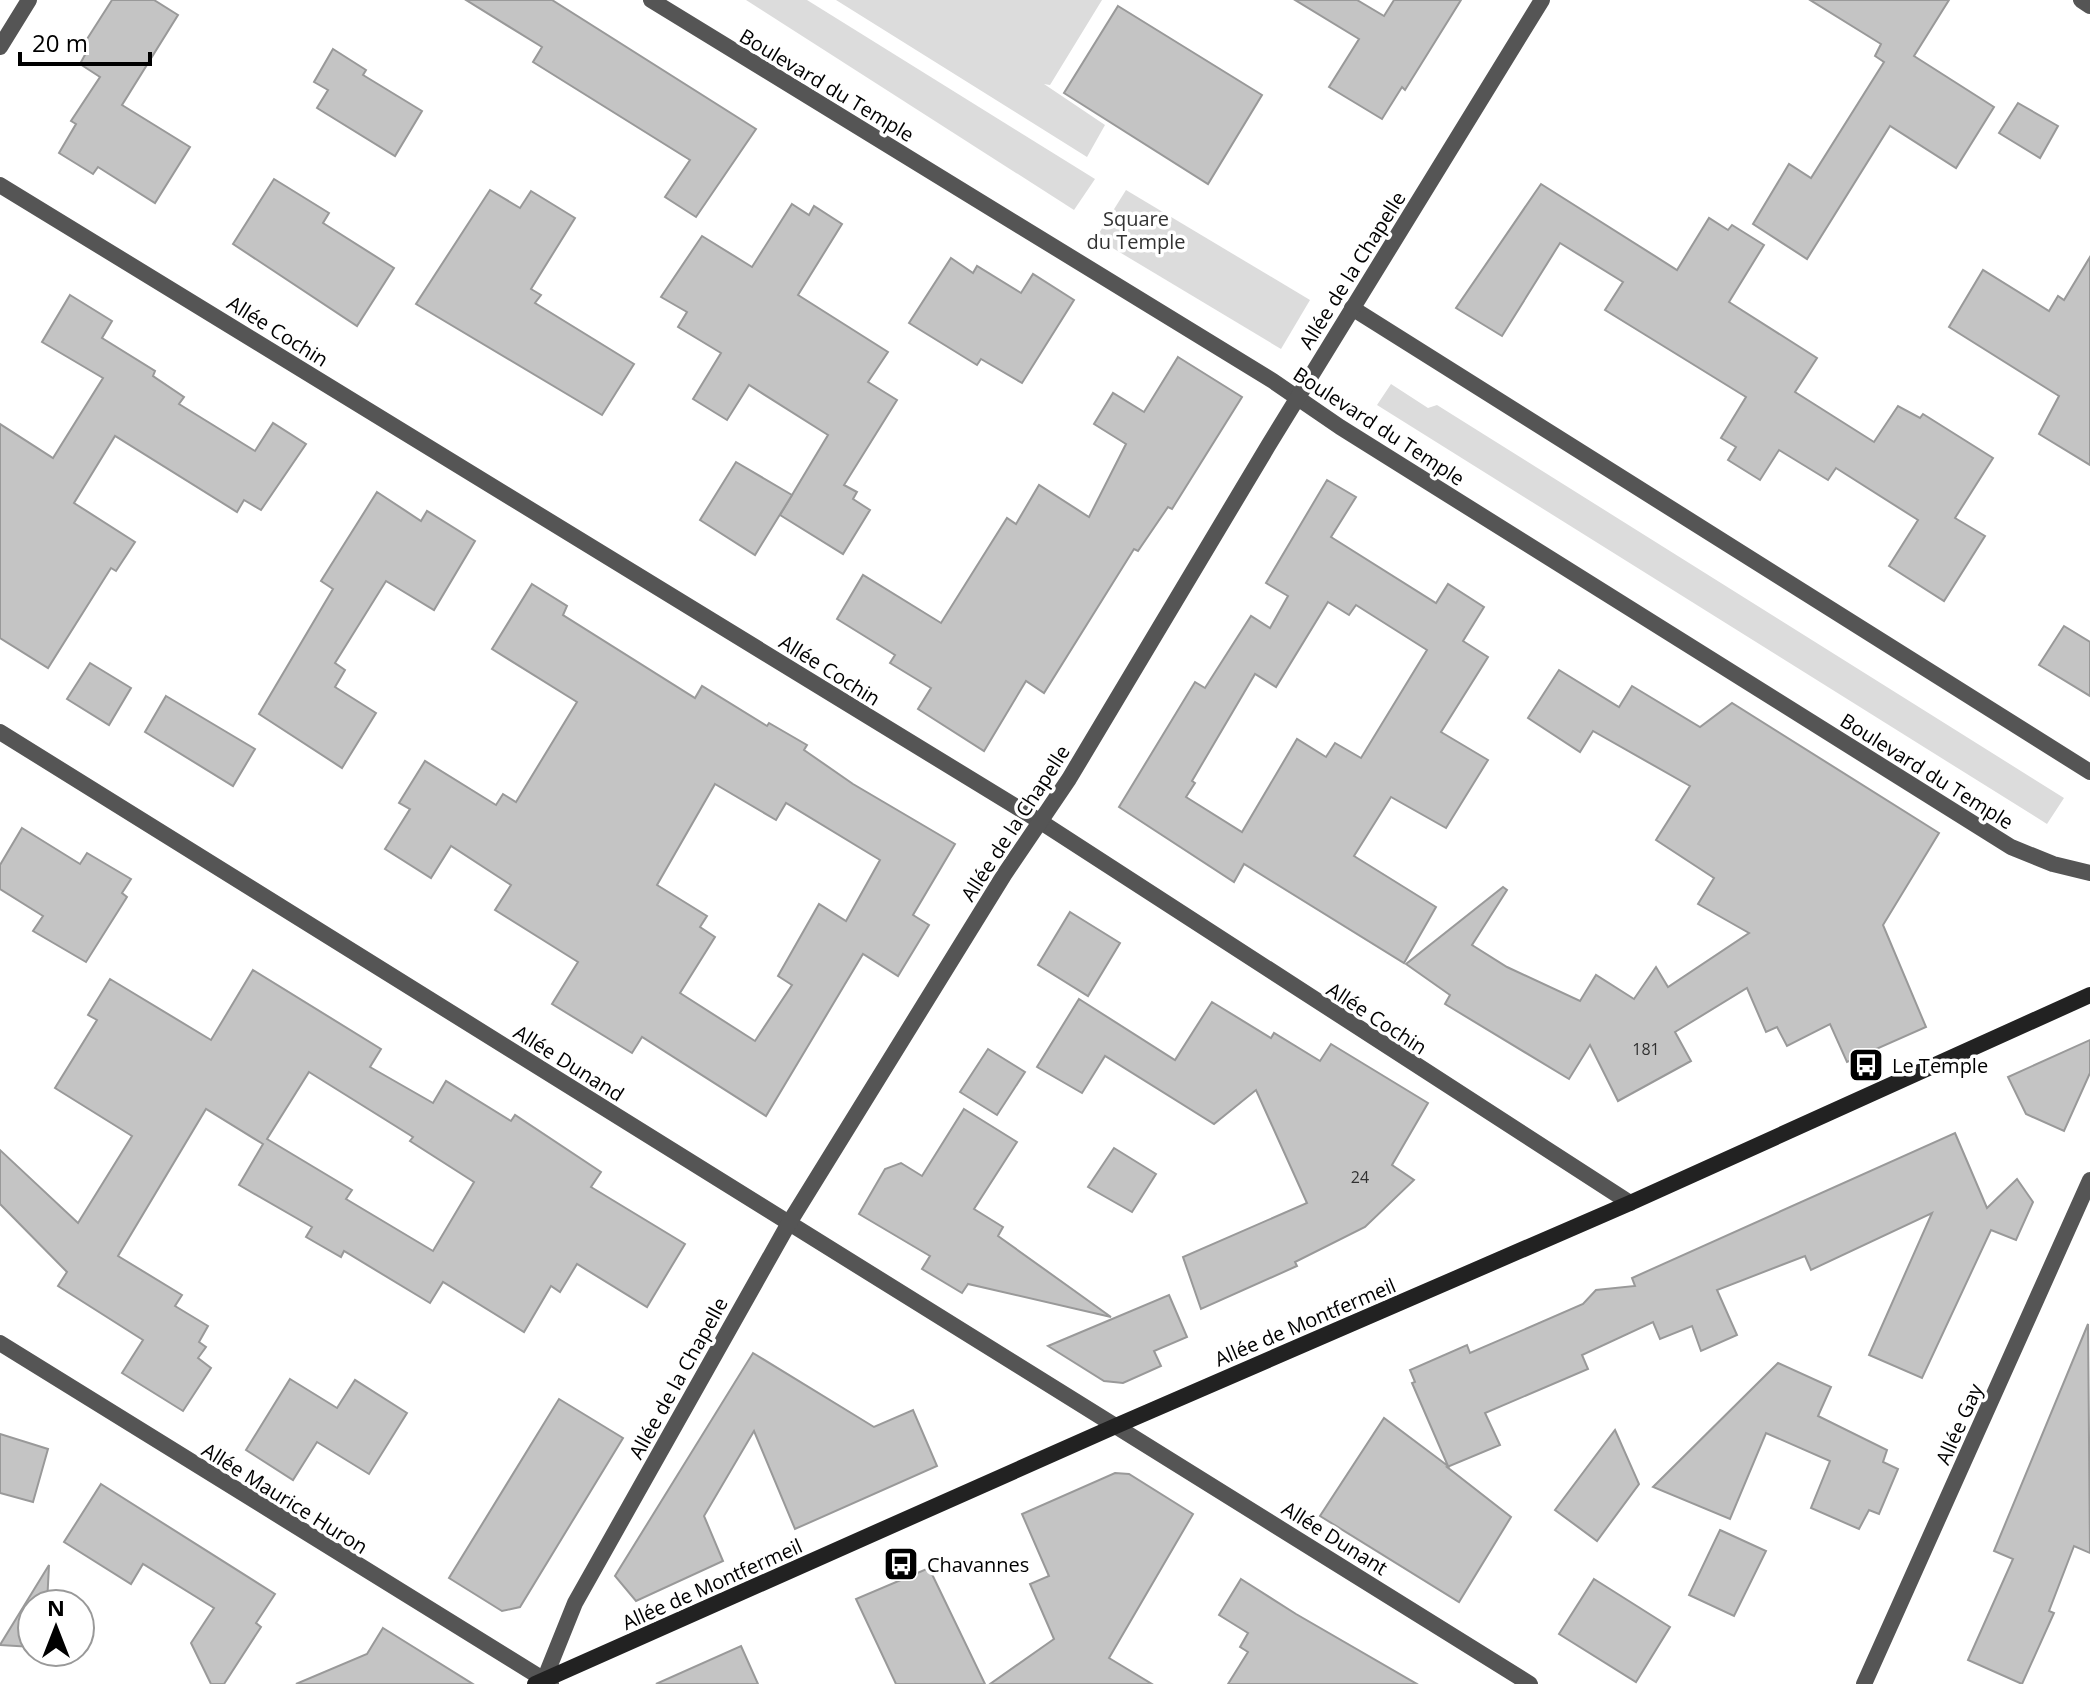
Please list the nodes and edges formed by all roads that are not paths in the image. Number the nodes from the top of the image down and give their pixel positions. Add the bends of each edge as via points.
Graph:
1 (29, 0) edge
2 (651, 0) edge
3 (1542, 0) edge
4 (2081, 0) edge
5 (2090, 6) edge
6 (0, 47) edge
7 (0, 185) edge
8 (1352, 308) junction
9 (1298, 397) junction
10 (0, 732) edge
11 (2090, 772) edge
12 (1041, 822) junction
13 (2090, 873) edge
14 (2090, 995) edge
15 (2090, 1180) edge
16 (1630, 1203) junction
17 (789, 1223) junction
18 (0, 1343) edge
19 (1118, 1425) junction
20 (543, 1683) edge
21 (1530, 1684) edge
22 (1864, 1684) edge

1 - 6 street
2 - 9 street, Boulevard du Temple
3 - 8 street, Allée de la Chapelle
4 - 5 street
7 - 12 street, Allée Cochin
8 - 9 street, Allée de la Chapelle
8 - 11 street
9 - 12 street, Allée de la Chapelle
9 - 13 street, Boulevard du Temple via 2011,847
10 - 17 street, Allée Dunand
12 - 16 street, Allée Cochin
12 - 17 street, Allée de la Chapelle
14 - 16 main road, Allée de Montfermeil
15 - 22 street, Allée Gay
16 - 19 main road, Allée de Montfermeil
17 - 19 street, Allée Dunand
17 - 20 street, Allée de la Chapelle via 575,1603
18 - 20 street, Allée Maurice Huron
19 - 20 main road, Allée de Montfermeil
19 - 21 street, Allée Dunant

